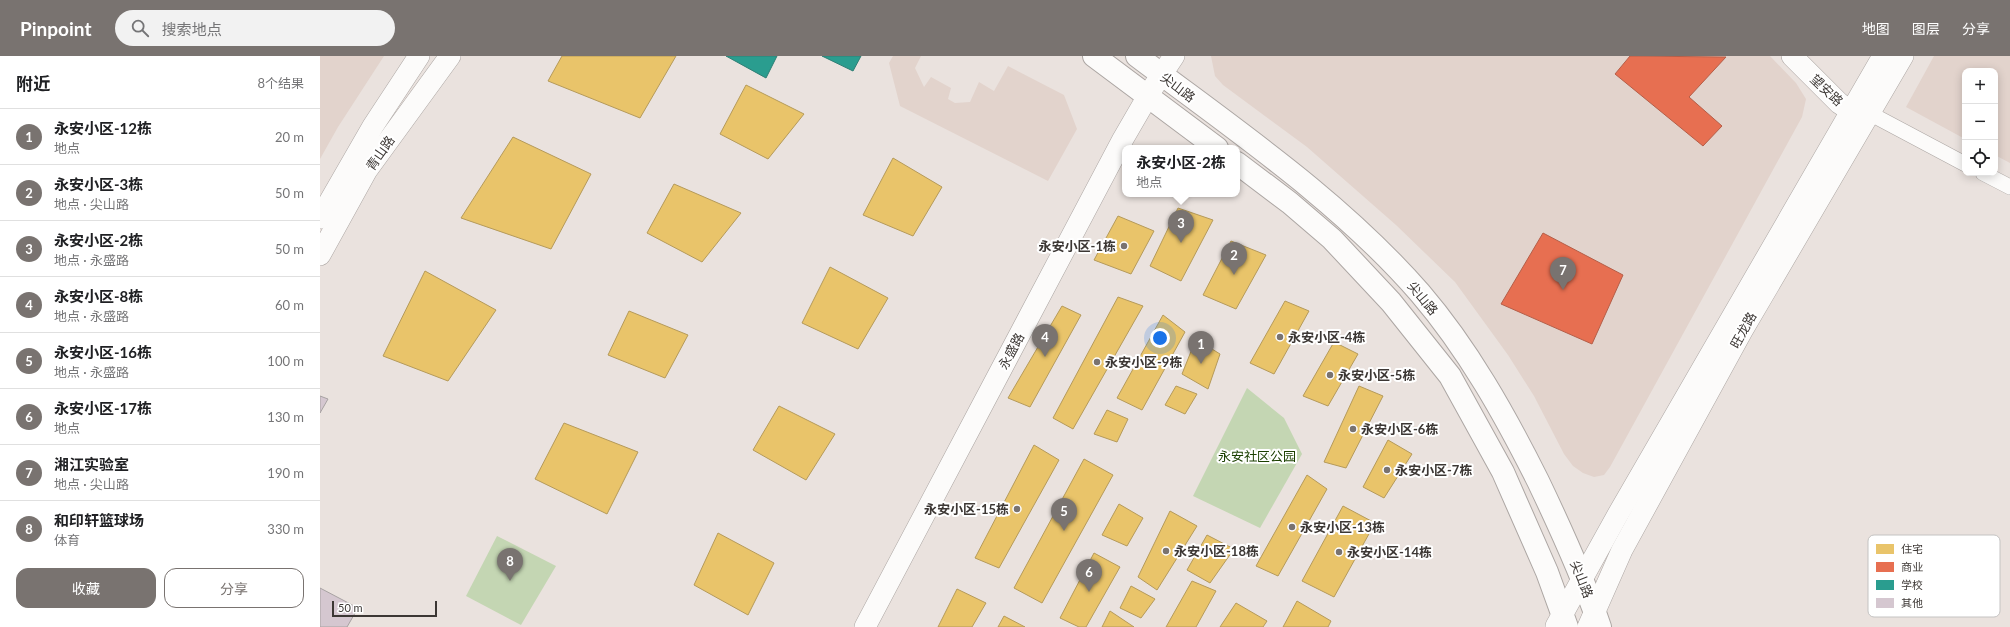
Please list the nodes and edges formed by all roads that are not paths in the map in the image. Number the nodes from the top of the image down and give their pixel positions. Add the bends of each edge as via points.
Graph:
1 (419, 56) edge
2 (450, 56) edge
3 (1094, 56) edge
4 (1137, 56) edge
5 (1174, 56) edge
6 (1183, 56) edge
7 (1792, 56) edge
8 (1802, 56) edge
9 (1883, 56) edge
10 (1902, 56) edge
11 (1165, 77) junction
12 (1151, 99) junction
13 (1860, 112) junction
14 (1128, 145) edge
15 (1213, 145) edge
16 (1122, 157) edge
17 (1962, 163) edge
18 (1240, 165) edge
19 (1989, 176) edge
20 (2010, 187) edge
21 (320, 218) edge
22 (320, 255) edge
23 (1582, 578) junction
24 (1594, 622) edge
25 (1562, 623) edge
26 (865, 627) edge
27 (874, 627) edge

1 - 21 main road, 青山路 via 372,126
2 - 22 main road, 青山路 via 367,170
3 - 12 main road, 尖山路
4 - 11 main road, 尖山路
5 - 11 main road, 永盛路
6 - 11 main road, 永盛路
7 - 13 main road, 望安路 via 1828,92
8 - 13 main road, 望安路
9 - 13 main road, 旺龙路
10 - 13 main road, 旺龙路
11 - 12 main road, 永盛路
11 - 23 main road, 尖山路 via 1320,196 1376,247 1424,298 1505,417 1565,536
12 - 14 main road, 永盛路
12 - 15 main road, 尖山路
12 - 26 main road, 永盛路 via 1122,139
13 - 17 street
13 - 23 main road, 旺龙路
13 - 24 main road, 旺龙路 via 1622,550
16 - 27 main road, 永盛路
18 - 25 main road, 尖山路 via 1290,202 1332,239 1391,302 1450,376 1503,472 1547,572
19 - 20 street
23 - 24 main road, 尖山路
23 - 25 main road, 旺龙路

